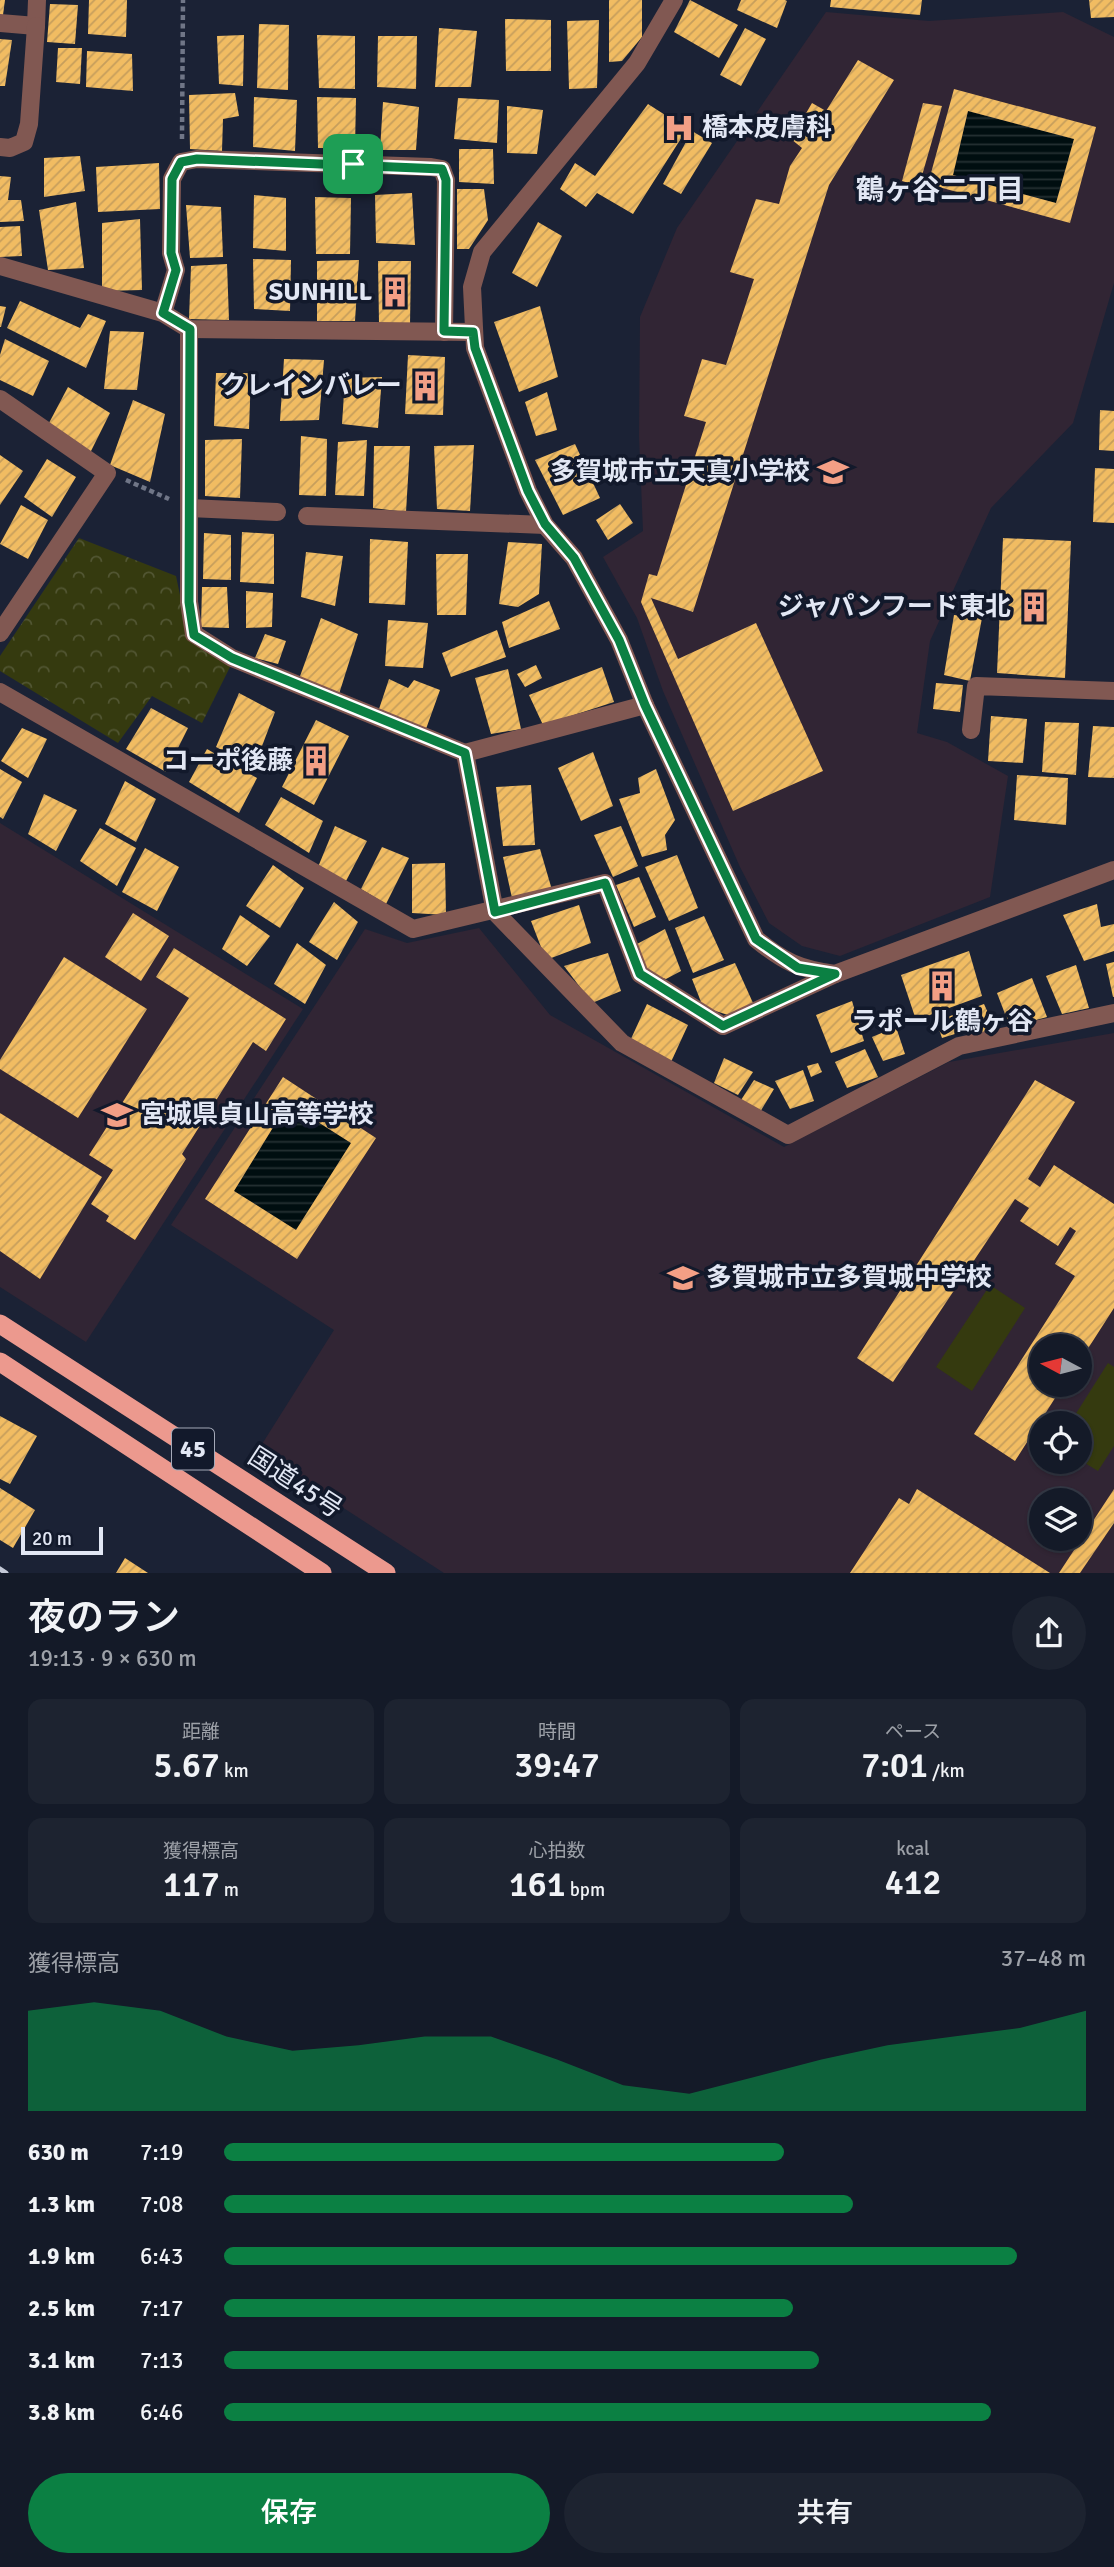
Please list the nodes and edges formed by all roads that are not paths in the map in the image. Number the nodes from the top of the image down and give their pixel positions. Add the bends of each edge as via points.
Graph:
1 (37, 0) edge
2 (674, 0) edge
3 (0, 23) edge
4 (36, 26) junction
5 (0, 147) edge
6 (0, 266) edge
7 (163, 313) junction
8 (190, 329) junction
9 (444, 331) junction
10 (473, 332) junction
11 (0, 399) edge
12 (189, 508) junction
13 (277, 512) dead end
14 (307, 516) dead end
15 (545, 524) junction
16 (0, 633) edge
17 (1114, 691) edge
18 (0, 692) edge
19 (645, 705) junction
20 (971, 730) dead end
21 (465, 753) junction
22 (1114, 870) edge
23 (495, 912) junction
24 (835, 974) junction
25 (1114, 1013) edge
26 (0, 1324) edge
27 (0, 1362) edge
28 (322, 1573) edge
29 (386, 1573) edge

1 - 4 street
2 - 10 street via 637,63 482,252 472,287
3 - 4 street
4 - 5 street via 24,142
6 - 7 street
7 - 8 street
7 - 9 street via 176,270 171,253 172,179 181,162 442,169 446,180
8 - 9 street
8 - 12 street
9 - 10 street
10 - 15 street via 528,491
11 - 16 street via 107,473
12 - 13 street
12 - 21 street via 189,602 194,635 232,658
14 - 15 street
15 - 19 street via 574,558 619,640
17 - 20 street via 976,686
18 - 23 street via 413,929
19 - 21 street
19 - 24 street via 756,939 798,968
21 - 23 street
22 - 24 street
23 - 24 street via 605,883 640,974 723,1026
23 - 25 street via 622,1042 788,1135 959,1046
26 - 29 highway, 国道45号 / 45
27 - 28 highway, 45

